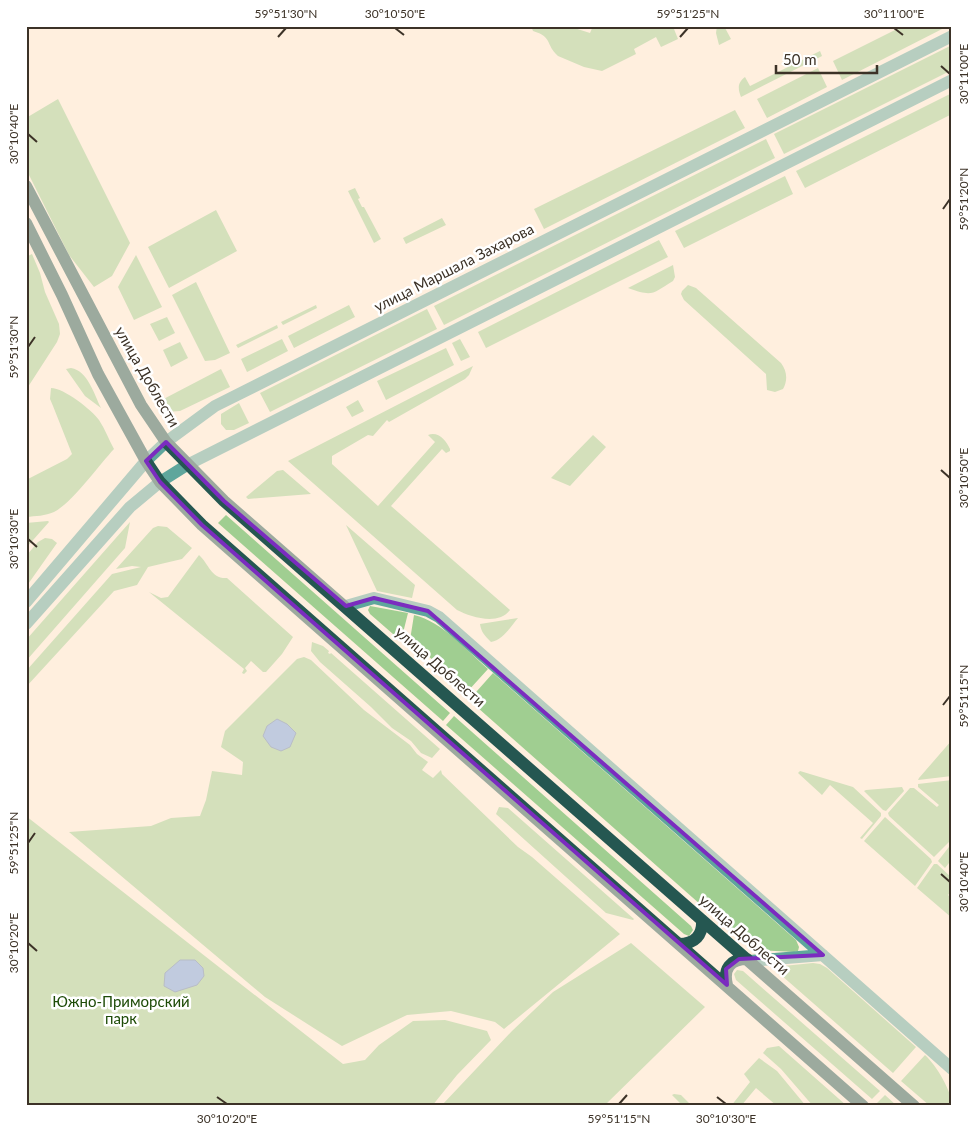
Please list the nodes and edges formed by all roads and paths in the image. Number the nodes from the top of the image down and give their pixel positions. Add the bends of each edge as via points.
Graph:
1 (952, 36) edge
2 (952, 80) edge
3 (26, 186) edge
4 (26, 223) edge
5 (166, 442) junction
6 (146, 461) junction
7 (187, 465) junction
8 (160, 482) junction
9 (26, 602) edge
10 (346, 606) junction
11 (26, 624) edge
12 (702, 920) junction
13 (679, 944) junction
14 (824, 955) junction
15 (748, 960) junction
16 (726, 985) junction
17 (952, 1069) edge
18 (863, 1106) edge
19 (914, 1106) edge

1 - 5 street, улица Маршала Захарова via 215,406
2 - 7 street
3 - 5 main road, улица Доблести via 141,405
4 - 6 main road via 98,374
5 - 6 street, улица Маршала Захарова
5 - 7 main road, улица Доблести
6 - 8 main road
6 - 9 street, улица Маршала Захарова
7 - 8 street
7 - 10 main road, улица Доблести
8 - 11 street via 130,507
8 - 13 main road via 202,525
10 - 12 main road, улица Доблести
10 - 14 street via 374,598 428,611 438,617
12 - 13 main road via 700,935 687,944
12 - 15 main road, улица Доблести
13 - 16 main road
14 - 15 street
14 - 17 street
15 - 16 main road via 739,959 731,963 726,969
15 - 19 main road, улица Доблести
16 - 18 main road

